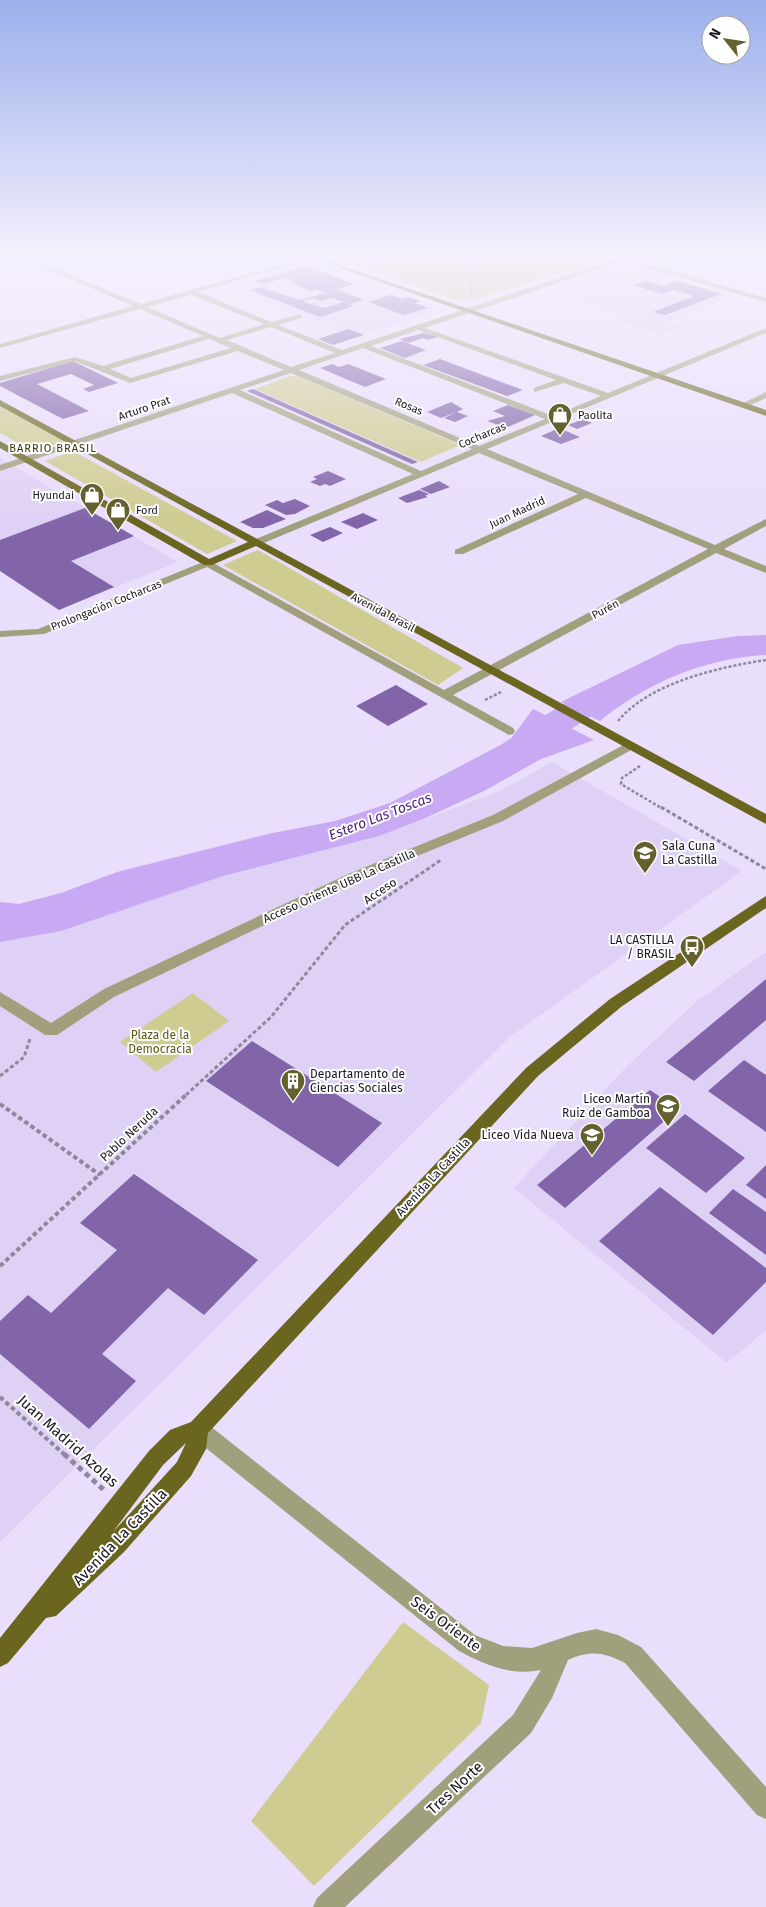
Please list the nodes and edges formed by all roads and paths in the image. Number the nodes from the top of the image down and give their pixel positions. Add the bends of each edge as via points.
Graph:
1 (187, 343) edge
2 (227, 343) edge
3 (318, 343) edge
4 (373, 343) edge
5 (461, 343) edge
6 (562, 343) edge
7 (735, 343) edge
8 (364, 346) junction
9 (239, 348) junction
10 (342, 353) junction
11 (102, 369) junction
12 (292, 370) junction
13 (657, 376) junction
14 (0, 379) edge
15 (563, 380) junction
16 (233, 390) junction
17 (537, 390) dead end
18 (522, 395) dead end
19 (766, 395) edge
20 (609, 396) junction
21 (507, 401) junction
22 (0, 403) edge
23 (743, 405) junction
24 (766, 413) edge
25 (553, 419) junction
26 (0, 444) edge
27 (73, 444) junction
28 (480, 449) junction
29 (27, 459) junction
30 (0, 468) edge
31 (421, 474) junction
32 (586, 494) junction
33 (766, 522) edge
34 (256, 543) junction
35 (717, 549) junction
36 (459, 552) dead end
37 (208, 563) junction
38 (766, 570) edge
39 (0, 622) edge
40 (0, 634) edge
41 (18, 634) junction
42 (766, 660) edge
43 (491, 670) junction
44 (455, 689) junction
45 (510, 690) dead end
46 (444, 695) junction
47 (509, 732) dead end
48 (622, 744) junction
49 (766, 820) edge
50 (447, 856) dead end
51 (766, 870) edge
52 (766, 901) edge
53 (0, 998) edge
54 (271, 1017) joint
55 (36, 1021) junction
56 (0, 1076) edge
57 (0, 1104) edge
58 (100, 1175) junction
59 (0, 1266) edge
60 (0, 1398) edge
61 (198, 1429) junction
62 (120, 1504) junction
63 (21, 1632) junction
64 (559, 1650) junction
65 (0, 1655) edge
66 (766, 1806) edge
67 (326, 1907) edge

1 - 11 street
2 - 9 street, Rosas
3 - 10 street
4 - 8 street, Arturo Prat
5 - 15 street
6 - 13 main road
7 - 13 street, Cocharcas
8 - 10 street, Arturo Prat
8 - 21 street
9 - 11 street via 130,381
9 - 12 street, Rosas
10 - 12 street, Arturo Prat
11 - 14 street via 80,359 68,359
12 - 16 street, Arturo Prat
12 - 28 street, Rosas
13 - 20 street, Cocharcas
13 - 23 main road
15 - 17 street
15 - 20 street
16 - 27 street, Arturo Prat
16 - 31 street
18 - 21 street
19 - 23 street
20 - 25 street, Cocharcas
21 - 25 street
22 - 27 main road, Avenida Brasil
23 - 24 main road
25 - 28 street, Cocharcas
26 - 29 main road
27 - 29 street, Arturo Prat
27 - 34 main road, Avenida Brasil
28 - 31 street, Cocharcas
28 - 32 street, Rosas
29 - 30 street, Arturo Prat
29 - 37 main road
31 - 34 street, Cocharcas
32 - 35 street, Rosas
32 - 36 street, Juan Madrid
33 - 35 street, Purén
34 - 37 main road, Cocharcas
34 - 43 main road, Avenida Brasil
35 - 38 street, Rosas
35 - 43 street, Purén
37 - 41 street, Prolongación Cocharcas via 51,628
37 - 46 street
39 - 41 street
40 - 41 street, Prolongación Cocharcas
42 - 48 path via 708,671 636,702 617,723
43 - 44 street, Purén
43 - 48 main road, Avenida Brasil
44 - 45 path via 473,700 484,701
44 - 46 street, Purén
46 - 47 street
48 - 49 main road, Avenida Brasil
48 - 51 path via 640,760 641,766 622,778 621,784
48 - 55 street, Acceso Oriente UBB La Castilla via 498,818 351,878 109,993 51,1031
50 - 54 path, Acceso via 345,925
52 - 61 main road, Avenida La Castilla via 598,1016 555,1050
53 - 55 street
54 - 58 path, Pablo Neruda
55 - 56 path via 24,1057
57 - 58 path
58 - 59 path, Pablo Neruda
60 - 62 path, Juan Madrid Azolas
61 - 62 main road, Avenida La Castilla via 185,1432 170,1444
61 - 63 main road, Avenida La Castilla via 196,1449 184,1469 116,1544
61 - 64 street, Seis Oriente via 467,1643 484,1652 519,1660 540,1658
62 - 63 main road, Avenida La Castilla
63 - 65 main road, Avenida La Castilla
64 - 66 street, Seis Oriente via 587,1640 618,1646 633,1655
64 - 67 street, Tres Norte via 552,1676 540,1700 522,1724

